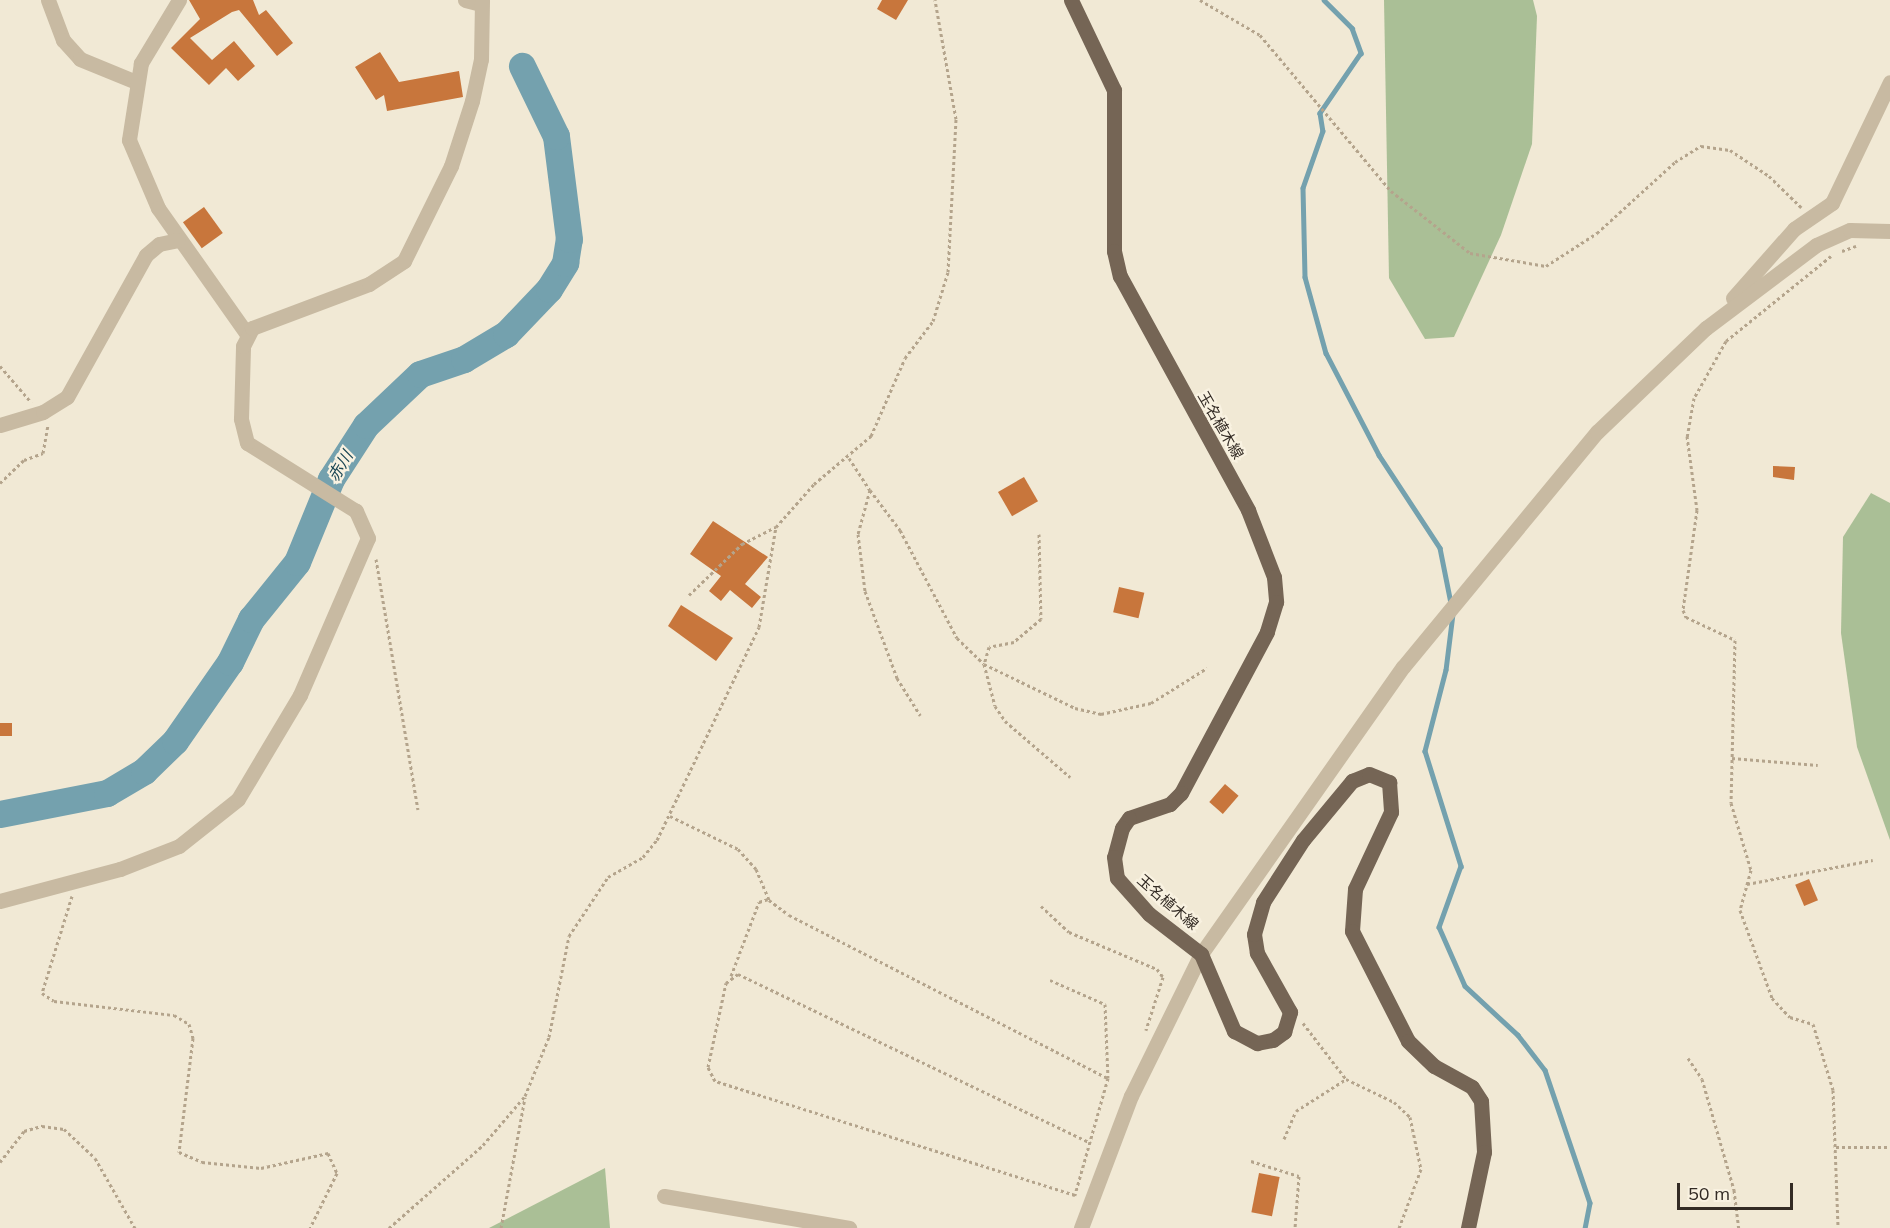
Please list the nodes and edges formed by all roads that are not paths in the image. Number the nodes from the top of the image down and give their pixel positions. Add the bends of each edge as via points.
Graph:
1 (48, 0) edge
2 (179, 0) edge
3 (465, 0) edge
4 (1071, 0) edge
5 (482, 2) edge
6 (136, 82) junction
7 (1890, 82) edge
8 (1890, 231) edge
9 (178, 240) junction
10 (1706, 328) junction
11 (247, 334) junction
12 (0, 425) edge
13 (0, 901) edge
14 (1201, 954) junction
15 (664, 1196) dead end
16 (849, 1228) edge
17 (1081, 1228) edge
18 (1468, 1228) edge

1 - 6 street via 63,40 80,59
2 - 6 street
3 - 5 street
4 - 14 main road, 玉名植木線 via 1114,90 1114,251 1120,276 1248,510 1274,577 1276,602 1267,632 1198,765 1170,804 1129,818 1114,857 1117,878 1128,894
5 - 11 street via 481,59 471,101 450,166 404,261 369,284
6 - 9 street via 129,140 140,172
7 - 10 street via 1844,186 1794,229
8 - 10 street via 1850,230 1816,245
9 - 11 street
9 - 12 street via 146,255 81,378 38,414
10 - 14 street via 1597,432 1403,667
11 - 13 street via 241,419 247,443 356,511 368,538 325,646 238,799 163,854 78,882
14 - 17 street via 1156,1039
14 - 18 main road, 玉名植木線 via 1240,1037 1257,1043 1273,1040 1289,1019 1289,1006 1257,953 1258,915 1276,877 1352,780 1380,775 1389,782 1394,801 1355,889 1352,931 1408,1041 1434,1066 1472,1088 1481,1101 1484,1152
15 - 16 street

